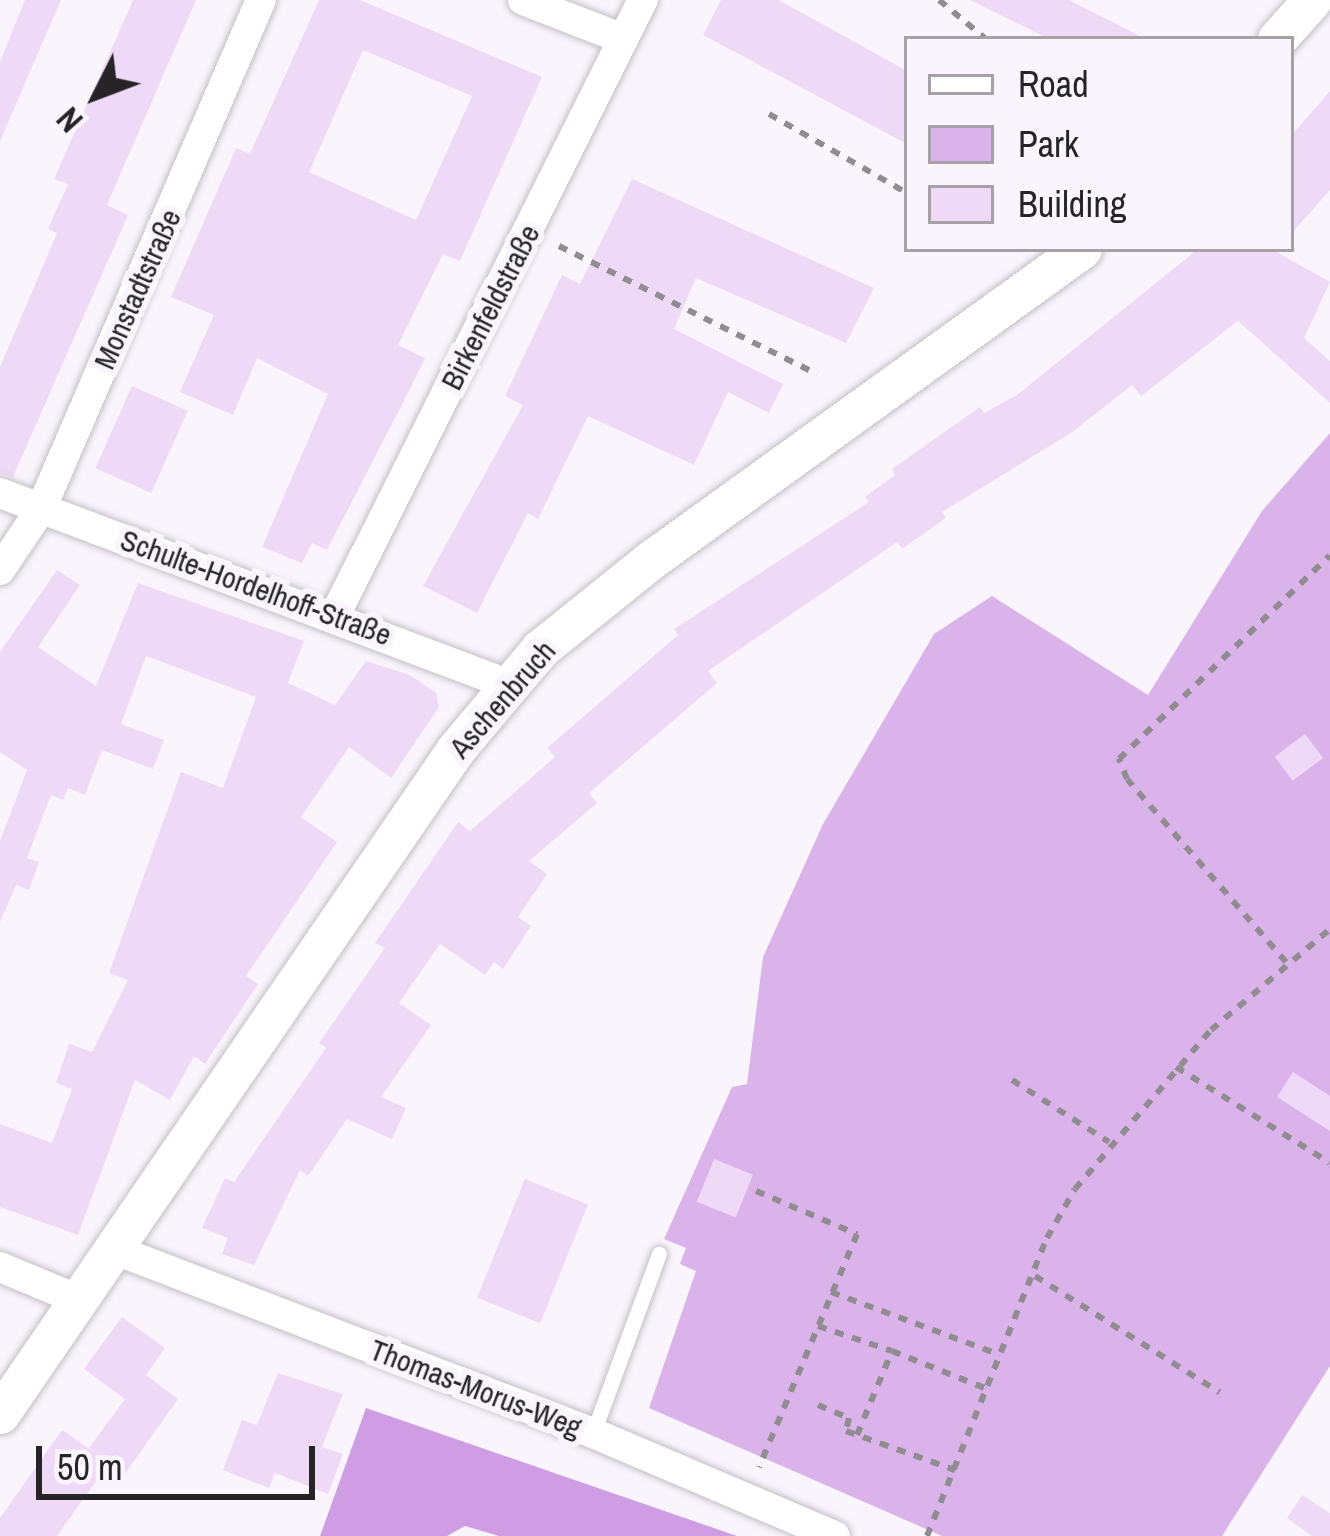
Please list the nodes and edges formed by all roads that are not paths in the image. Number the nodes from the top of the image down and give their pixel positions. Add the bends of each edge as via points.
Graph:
1 (261, 0) edge
2 (523, 0) edge
3 (643, 0) edge
4 (1312, 0) edge
5 (1280, 36) edge
6 (623, 39) junction
7 (1078, 252) edge
8 (0, 494) edge
9 (41, 509) junction
10 (0, 570) edge
11 (336, 614) junction
12 (510, 685) junction
13 (113, 1249) junction
14 (659, 1254) dead end
15 (0, 1267) edge
16 (79, 1300) junction
17 (0, 1414) edge
18 (593, 1433) junction
19 (835, 1536) edge

1 - 9 street, Monstadtstraße
2 - 6 street
3 - 6 street, Birkenfeldstraße
4 - 5 street
6 - 11 street, Birkenfeldstraße
7 - 12 street, Aschenbruch via 596,602
8 - 9 street, Schulte-Hordelhoff-Straße
9 - 10 street, Monstadtstraße
9 - 11 street, Schulte-Hordelhoff-Straße
11 - 12 street, Schulte-Hordelhoff-Straße
12 - 13 street, Aschenbruch via 443,767
13 - 16 street, Aschenbruch
13 - 18 street, Thomas-Morus-Weg
14 - 18 lane
15 - 16 street
16 - 17 street, Aschenbruch
18 - 19 street, Thomas-Morus-Weg

